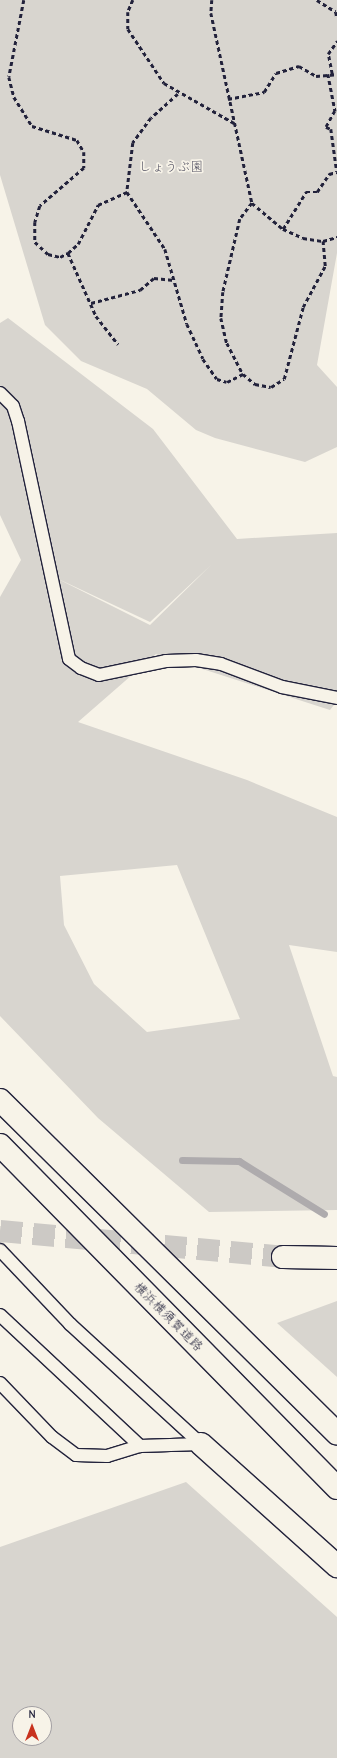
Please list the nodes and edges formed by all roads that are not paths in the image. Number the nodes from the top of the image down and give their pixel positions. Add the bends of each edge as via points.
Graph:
1 (0, 393) edge
2 (337, 698) edge
3 (0, 1100) edge
4 (0, 1146) edge
5 (0, 1250) edge
6 (283, 1257) tunnel mouth
7 (337, 1258) edge
8 (0, 1315) edge
9 (0, 1383) edge
10 (337, 1434) edge
11 (201, 1444) junction
12 (140, 1446) junction
13 (337, 1488) edge
14 (337, 1566) edge

1 - 2 lane via 13,406 18,421 69,659 81,668 99,675 166,661 196,660 221,664 282,687
3 - 10 main road
4 - 13 main road, 横浜横須賀道路
5 - 11 lane via 70,1324
6 - 7 main road
8 - 12 lane
9 - 12 lane via 52,1436 76,1455 107,1456
11 - 12 lane
11 - 14 main road

